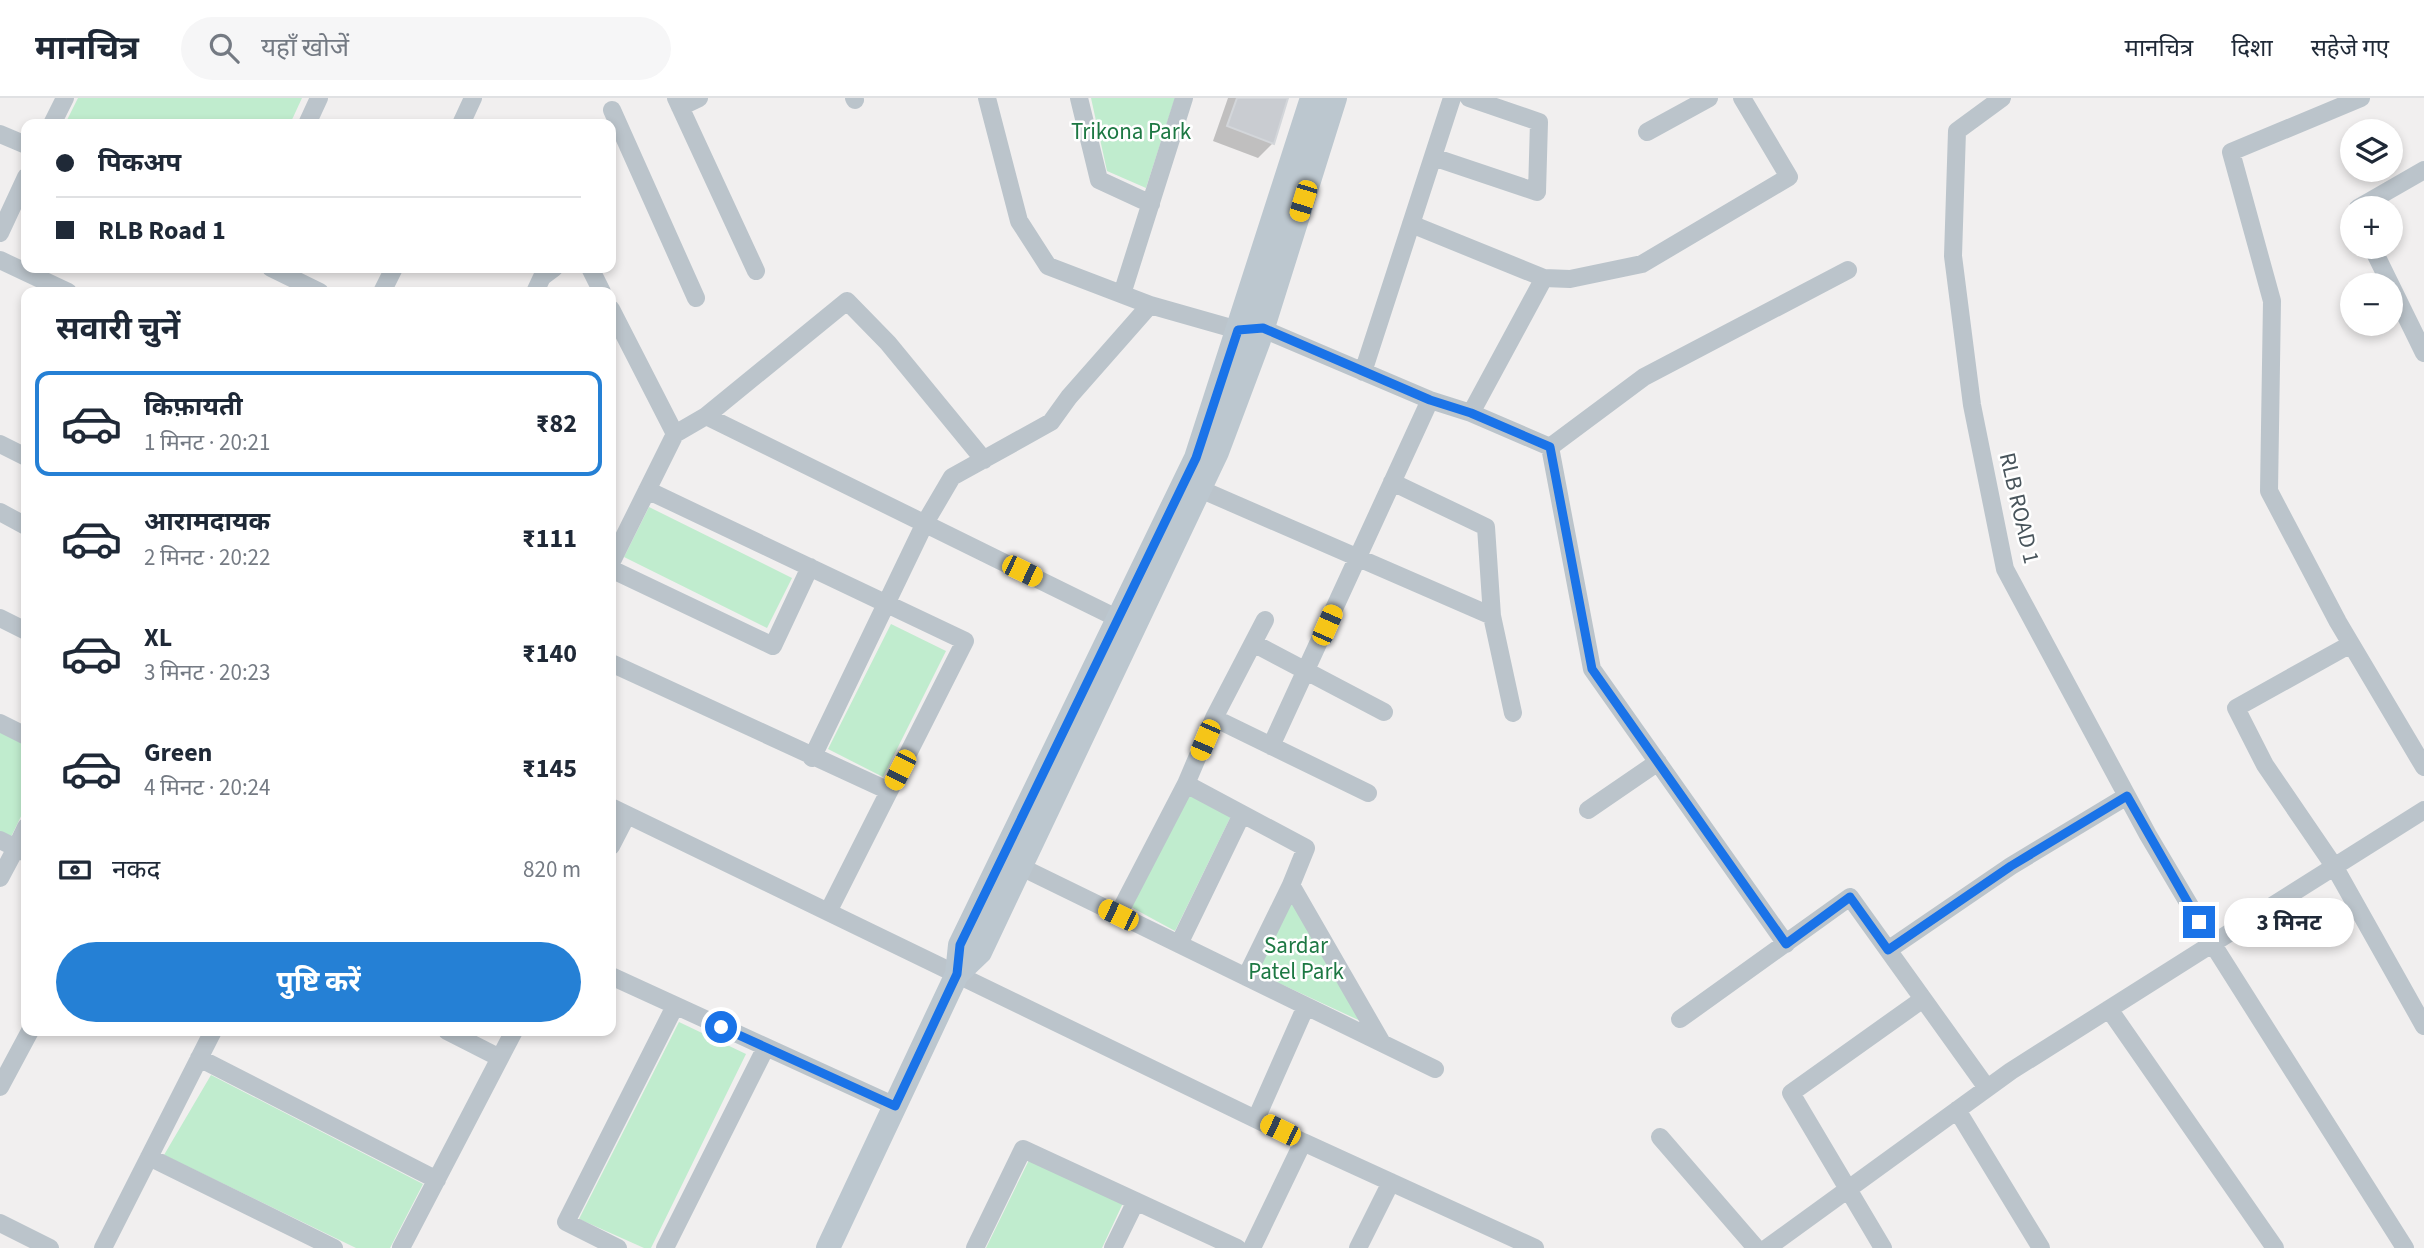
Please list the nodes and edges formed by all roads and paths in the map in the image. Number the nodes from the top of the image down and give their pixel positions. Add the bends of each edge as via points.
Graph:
1 (65, 98) edge
2 (319, 98) edge
3 (473, 98) edge
4 (699, 98) edge
5 (987, 98) edge
6 (1079, 98) edge
7 (1184, 98) edge
8 (1312, 98) edge
9 (1335, 98) edge
10 (1452, 98) edge
11 (1469, 98) edge
12 (1709, 98) edge
13 (1742, 98) edge
14 (2002, 98) edge
15 (2361, 98) edge
16 (678, 103) edge
17 (54, 119) edge
18 (309, 119) edge
19 (463, 119) edge
20 (616, 120) edge
21 (1647, 132) dead end
22 (0, 134) edge
23 (21, 143) edge
24 (1433, 157) junction
25 (2424, 170) edge
26 (21, 188) edge
27 (2379, 196) edge
28 (1150, 204) junction
29 (1411, 224) junction
30 (0, 233) edge
31 (2378, 259) edge
32 (0, 260) edge
33 (21, 270) edge
34 (1848, 270) dead end
35 (756, 271) dead end
36 (28, 273) edge
37 (281, 273) edge
38 (547, 273) edge
39 (1544, 278) junction
40 (57, 287) edge
41 (310, 287) edge
42 (537, 287) edge
43 (1122, 294) junction
44 (696, 298) dead end
45 (1150, 305) junction
46 (616, 319) edge
47 (1251, 329) junction
48 (2424, 353) edge
49 (1363, 372) junction
50 (1430, 400) junction
51 (1471, 413) junction
52 (706, 416) junction
53 (675, 434) junction
54 (0, 444) edge
55 (1550, 447) junction
56 (21, 454) edge
57 (984, 460) junction
58 (1392, 482) junction
59 (1199, 489) junction
60 (647, 491) junction
61 (0, 512) edge
62 (21, 523) edge
63 (925, 523) junction
64 (616, 553) edge
65 (1357, 556) junction
66 (810, 567) junction
67 (616, 571) edge
68 (887, 603) junction
69 (1492, 616) junction
70 (0, 618) edge
71 (1265, 620) dead end
72 (1126, 622) junction
73 (21, 628) edge
74 (1253, 643) junction
75 (2351, 643) junction
76 (616, 665) edge
77 (1306, 670) junction
78 (1384, 712) dead end
79 (1513, 713) dead end
80 (1214, 718) junction
81 (0, 723) edge
82 (21, 734) edge
83 (1271, 746) junction
84 (812, 758) junction
85 (1658, 762) junction
86 (2424, 767) edge
87 (1186, 784) junction
88 (889, 791) junction
89 (1368, 793) dead end
90 (2127, 796) junction
91 (1588, 810) dead end
92 (2424, 810) edge
93 (619, 811) edge
94 (1242, 814) junction
95 (14, 847) edge
96 (2334, 866) junction
97 (1021, 867) junction
98 (0, 878) edge
99 (1291, 886) junction
100 (828, 912) junction
101 (1118, 915) junction
102 (2212, 943) junction
103 (1179, 944) junction
104 (1786, 944) junction
105 (1888, 950) junction
106 (957, 974) junction
107 (1246, 977) junction
108 (616, 978) edge
109 (1923, 999) junction
110 (676, 1006) junction
111 (1306, 1006) junction
112 (2109, 1009) junction
113 (1680, 1019) dead end
114 (2424, 1026) edge
115 (27, 1036) edge
116 (210, 1036) edge
117 (457, 1036) edge
118 (511, 1036) edge
119 (1382, 1043) junction
120 (766, 1048) junction
121 (199, 1058) junction
122 (500, 1058) junction
123 (1435, 1069) dead end
124 (0, 1087) edge
125 (1987, 1088) junction
126 (895, 1106) junction
127 (1957, 1110) junction
128 (1256, 1119) junction
129 (1660, 1137) dead end
130 (1303, 1142) junction
131 (149, 1157) junction
132 (437, 1180) junction
133 (1391, 1182) junction
134 (1848, 1189) junction
135 (1136, 1201) junction
136 (0, 1223) edge
137 (50, 1248) edge
138 (103, 1248) edge
139 (334, 1248) edge
140 (401, 1248) edge
141 (618, 1248) edge
142 (665, 1248) edge
143 (828, 1248) edge
144 (975, 1248) edge
145 (1113, 1248) edge
146 (1237, 1248) edge
147 (1252, 1248) edge
148 (1358, 1248) edge
149 (1535, 1248) edge
150 (1756, 1248) edge
151 (1766, 1248) edge
152 (1883, 1248) edge
153 (2041, 1248) edge
154 (2275, 1248) edge
155 (2405, 1248) edge

1 - 17 street
2 - 18 street
3 - 19 street
4 - 16 street
5 - 43 street via 1019,221 1048,266
6 - 28 street via 1099,180
7 - 28 street
8 - 47 street
9 - 47 street
10 - 24 street
11 - 24 street via 1539,122 1537,192
12 - 21 street
13 - 39 street via 1788,177 1642,264 1570,279
14 - 90 street, RLB ROAD 1 via 1957,131 1953,256 1972,405 2006,569
15 - 75 street via 2231,152 2272,301 2269,491
16 - 35 street
20 - 44 street
22 - 23 street
24 - 29 street
25 - 27 street
26 - 30 street
28 - 43 street
29 - 39 street
29 - 49 street
31 - 48 street
32 - 33 street
34 - 55 street via 1644,377
36 - 40 street
37 - 41 street
38 - 42 street
39 - 51 street
43 - 45 street
45 - 47 street
45 - 57 street via 1051,422
46 - 53 street
47 - 49 street
47 - 59 street via 1217,452
47 - 72 street
49 - 50 street
50 - 51 street
50 - 58 street
51 - 55 street
52 - 53 street
52 - 57 street via 847,301 888,343
52 - 63 street
53 - 60 street
54 - 56 street
55 - 85 street via 1592,669
57 - 63 street via 952,477
58 - 65 street
58 - 69 street via 1486,527
59 - 65 street
59 - 72 street
60 - 64 street
60 - 66 street
61 - 62 street
63 - 68 street
63 - 72 street
65 - 69 street
65 - 77 street
66 - 67 street via 772,646
66 - 68 street
68 - 84 street
68 - 88 street via 965,641
69 - 79 street
70 - 73 street
71 - 74 street
72 - 97 street
72 - 106 street via 960,945
74 - 77 street
74 - 80 street
75 - 86 street
75 - 96 street via 2236,708 2264,765
76 - 84 street
77 - 78 street
77 - 83 street
80 - 83 street
80 - 87 street
81 - 82 street
83 - 89 street
84 - 88 street
85 - 91 street
85 - 104 street
87 - 94 street
87 - 101 street
88 - 100 street
90 - 102 street, RLB ROAD 1
90 - 105 street via 2011,866
92 - 96 street
93 - 100 street
94 - 99 street via 1306,848
94 - 103 street
95 - 98 street
96 - 102 street
96 - 114 street
97 - 101 street
97 - 106 street via 980,953
99 - 107 street
99 - 119 street
100 - 106 street
101 - 103 street
102 - 112 street
102 - 155 street, RLB ROAD 1
103 - 107 street
104 - 105 street via 1850,897
104 - 113 street
105 - 109 street
106 - 126 street
106 - 128 street
107 - 111 street
108 - 110 street
109 - 125 street
109 - 134 street via 1791,1093
110 - 120 street
110 - 141 street via 566,1222
111 - 119 street
111 - 128 street
112 - 125 street
112 - 154 street
115 - 124 street
116 - 121 street
117 - 122 street
118 - 122 street
119 - 123 street
120 - 126 street
120 - 142 street
121 - 131 street
121 - 132 street
122 - 132 street
125 - 127 street
126 - 143 street
127 - 134 street
127 - 153 street
128 - 130 street
129 - 150 street
130 - 133 street
130 - 147 street
131 - 138 street
131 - 139 street
132 - 140 street
133 - 148 street
133 - 149 street
134 - 151 street
134 - 152 street
135 - 144 street via 1023,1149
135 - 145 street
135 - 146 street
136 - 137 street

